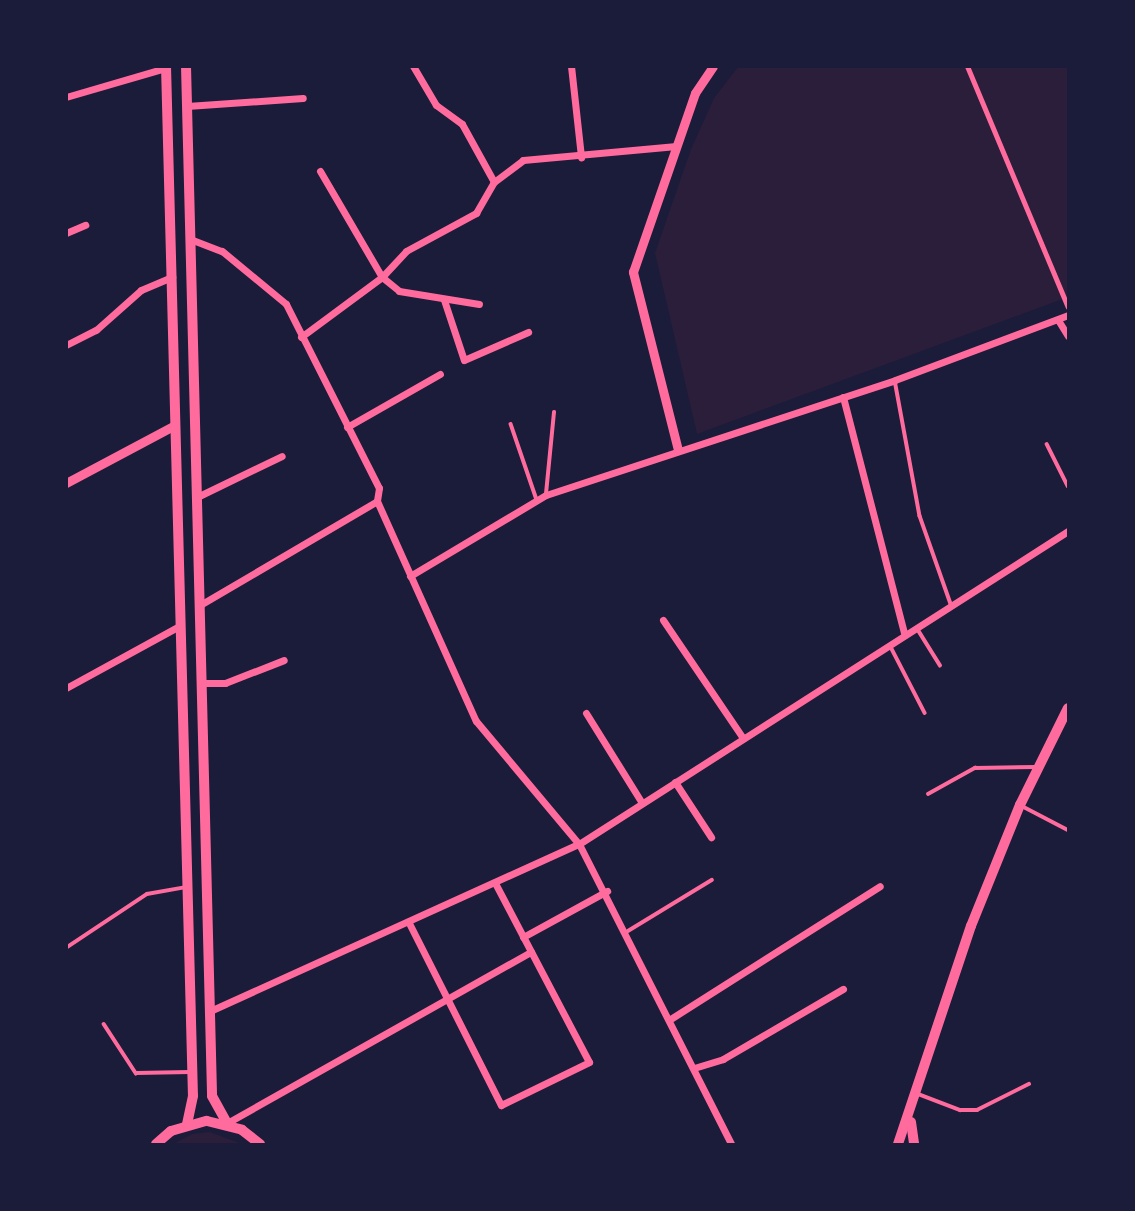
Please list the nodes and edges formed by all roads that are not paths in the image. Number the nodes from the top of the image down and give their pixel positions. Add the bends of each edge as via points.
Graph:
1 (186, 66) edge
2 (414, 66) edge
3 (571, 66) edge
4 (713, 66) edge
5 (967, 66) edge
6 (166, 67) edge
7 (66, 97) edge
8 (303, 98) dead end
9 (187, 106) junction
10 (168, 142) junction
11 (188, 144) junction
12 (676, 145) junction
13 (581, 157) junction
14 (320, 171) dead end
15 (169, 181) junction
16 (189, 182) junction
17 (494, 182) junction
18 (85, 225) dead end
19 (66, 233) edge
20 (190, 239) junction
21 (172, 277) junction
22 (383, 277) junction
23 (444, 300) junction
24 (479, 304) dead end
25 (1069, 307) edge
26 (1069, 315) edge
27 (1058, 320) junction
28 (528, 332) dead end
29 (1069, 336) edge
30 (301, 337) junction
31 (66, 345) edge
32 (440, 374) dead end
33 (895, 380) junction
34 (843, 397) junction
35 (554, 412) dead end
36 (195, 422) junction
37 (510, 424) dead end
38 (175, 425) junction
39 (347, 427) junction
40 (1047, 443) dead end
41 (678, 450) junction
42 (282, 456) dead end
43 (66, 483) edge
44 (1069, 486) edge
45 (546, 495) junction
46 (197, 498) junction
47 (537, 500) junction
48 (377, 501) junction
49 (1069, 531) edge
50 (410, 576) junction
51 (951, 604) junction
52 (200, 605) junction
53 (663, 620) dead end
54 (181, 625) junction
55 (916, 626) junction
56 (904, 633) junction
57 (889, 643) junction
58 (284, 660) dead end
59 (940, 665) dead end
60 (202, 683) junction
61 (66, 688) edge
62 (1069, 708) edge
63 (586, 713) dead end
64 (925, 713) dead end
65 (743, 738) junction
66 (1038, 767) junction
67 (675, 782) junction
68 (928, 794) dead end
69 (642, 803) junction
70 (1020, 805) junction
71 (1069, 830) edge
72 (712, 837) dead end
73 (579, 844) junction
74 (712, 880) dead end
75 (495, 883) junction
76 (880, 886) dead end
77 (187, 887) junction
78 (607, 891) junction
79 (409, 923) junction
80 (628, 931) junction
81 (523, 937) junction
82 (66, 948) edge
83 (531, 952) junction
84 (843, 989) dead end
85 (449, 1002) junction
86 (210, 1011) junction
87 (672, 1018) junction
88 (104, 1024) dead end
89 (694, 1068) junction
90 (192, 1072) junction
91 (1029, 1084) dead end
92 (918, 1094) junction
93 (911, 1119) junction
94 (227, 1123) junction
95 (187, 1124) junction
96 (156, 1144) edge
97 (260, 1144) edge
98 (731, 1144) edge
99 (898, 1144) edge
100 (914, 1144) edge

1 - 9 main road
2 - 17 street via 436,104 462,124
3 - 13 street
4 - 12 street via 695,93
5 - 25 street
6 - 7 street
6 - 10 main road
8 - 9 street
9 - 11 main road
10 - 11 main road
10 - 15 main road
11 - 16 main road
12 - 13 street
12 - 41 street via 633,272
13 - 17 street via 523,160
14 - 22 street
15 - 16 main road
15 - 21 main road
16 - 20 main road
17 - 22 street via 476,213 407,251
18 - 19 street
20 - 30 street via 222,251 286,304
20 - 36 main road
21 - 31 street via 141,290 96,330
21 - 38 main road
22 - 23 street via 399,291
22 - 30 street
23 - 24 street
23 - 28 street via 464,360
26 - 27 street
27 - 29 street
27 - 33 street
30 - 39 street
32 - 39 street
33 - 34 street
33 - 51 lane via 920,516
34 - 41 street
34 - 56 street
35 - 45 lane
36 - 38 main road
36 - 46 main road
37 - 47 lane
38 - 43 street
38 - 54 main road
39 - 48 street via 379,488
40 - 44 lane
41 - 45 street
42 - 46 street
45 - 47 street
46 - 52 main road
47 - 50 street
48 - 50 street
48 - 52 street
49 - 51 street
50 - 73 street via 475,721
51 - 55 street
52 - 60 main road
53 - 65 street
54 - 61 street
54 - 77 main road
55 - 56 street
55 - 59 lane
56 - 57 street
57 - 64 lane
57 - 65 street
58 - 60 street via 225,684
60 - 86 main road
62 - 66 main road
63 - 69 street
65 - 67 street
66 - 68 lane via 975,768
66 - 70 main road
67 - 69 street
67 - 72 street
69 - 73 street
70 - 71 lane
70 - 92 main road via 971,926
73 - 75 street
73 - 78 street
74 - 80 lane
75 - 79 street
75 - 81 street
76 - 87 street
77 - 82 lane via 147,894
77 - 90 main road
78 - 80 street
78 - 81 street
79 - 85 street
79 - 86 street
80 - 87 street
81 - 83 street
83 - 85 street
83 - 85 street via 589,1062 501,1105
84 - 89 street via 723,1059
85 - 94 street
86 - 94 main road via 212,1096
87 - 89 street
88 - 90 lane via 136,1073
89 - 98 street
90 - 95 main road
91 - 92 lane via 977,1110 960,1110
92 - 93 main road
93 - 99 main road
93 - 100 main road
94 - 95 main road
94 - 97 main road
95 - 96 main road

